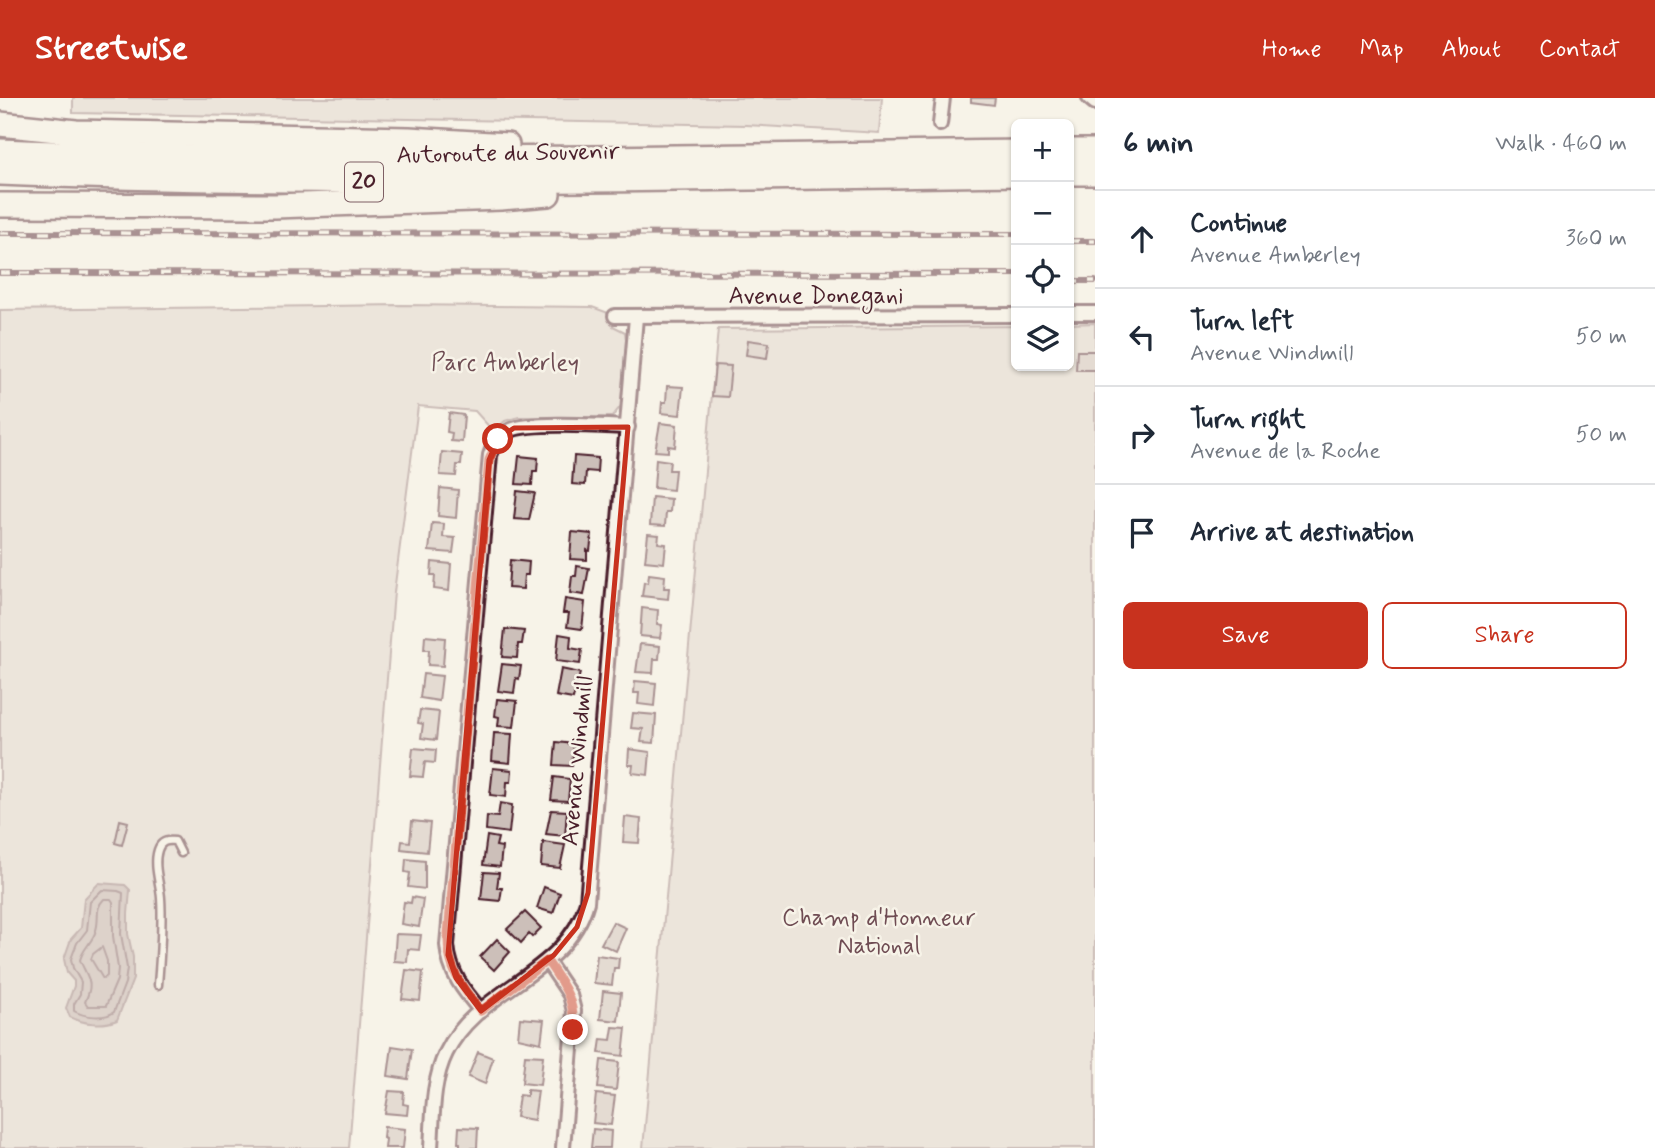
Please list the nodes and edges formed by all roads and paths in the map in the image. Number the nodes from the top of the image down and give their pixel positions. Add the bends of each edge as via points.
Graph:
1 (943, 98) edge
2 (0, 124) edge
3 (940, 124) dead end
4 (0, 151) edge
5 (1074, 151) edge
6 (1095, 151) edge
7 (1011, 152) edge
8 (702, 156) junction
9 (0, 173) edge
10 (1074, 173) edge
11 (1095, 173) edge
12 (1011, 174) edge
13 (729, 178) junction
14 (0, 205) edge
15 (1074, 313) edge
16 (1095, 313) edge
17 (1011, 315) edge
18 (615, 316) dead end
19 (636, 317) junction
20 (628, 427) junction
21 (181, 853) dead end
22 (547, 961) junction
23 (158, 985) dead end
24 (481, 1011) junction
25 (430, 1148) edge
26 (563, 1148) edge

1 - 3 street
2 - 8 highway via 76,132 409,139
4 - 8 highway, Autoroute du Souvenir / 20 via 303,159
5 - 6 highway
7 - 8 highway, Autoroute du Souvenir / 20
9 - 13 highway, Autoroute du Souvenir / 20 via 290,181
10 - 11 highway
12 - 13 highway, Autoroute du Souvenir / 20
13 - 14 highway via 350,209
15 - 16 street
17 - 19 street, Avenue Donegani
18 - 19 street, Avenue Donegani
19 - 20 street, Avenue Windmill
20 - 22 street, Avenue Windmill via 588,893 577,927
20 - 24 street via 520,427 502,435 490,454 447,946 456,978
21 - 23 lane via 175,841 162,842 158,849 162,926
22 - 24 street, Avenue Windmill
22 - 26 street via 570,995 574,1011
24 - 25 street, Avenue Windmill via 458,1033 442,1059

